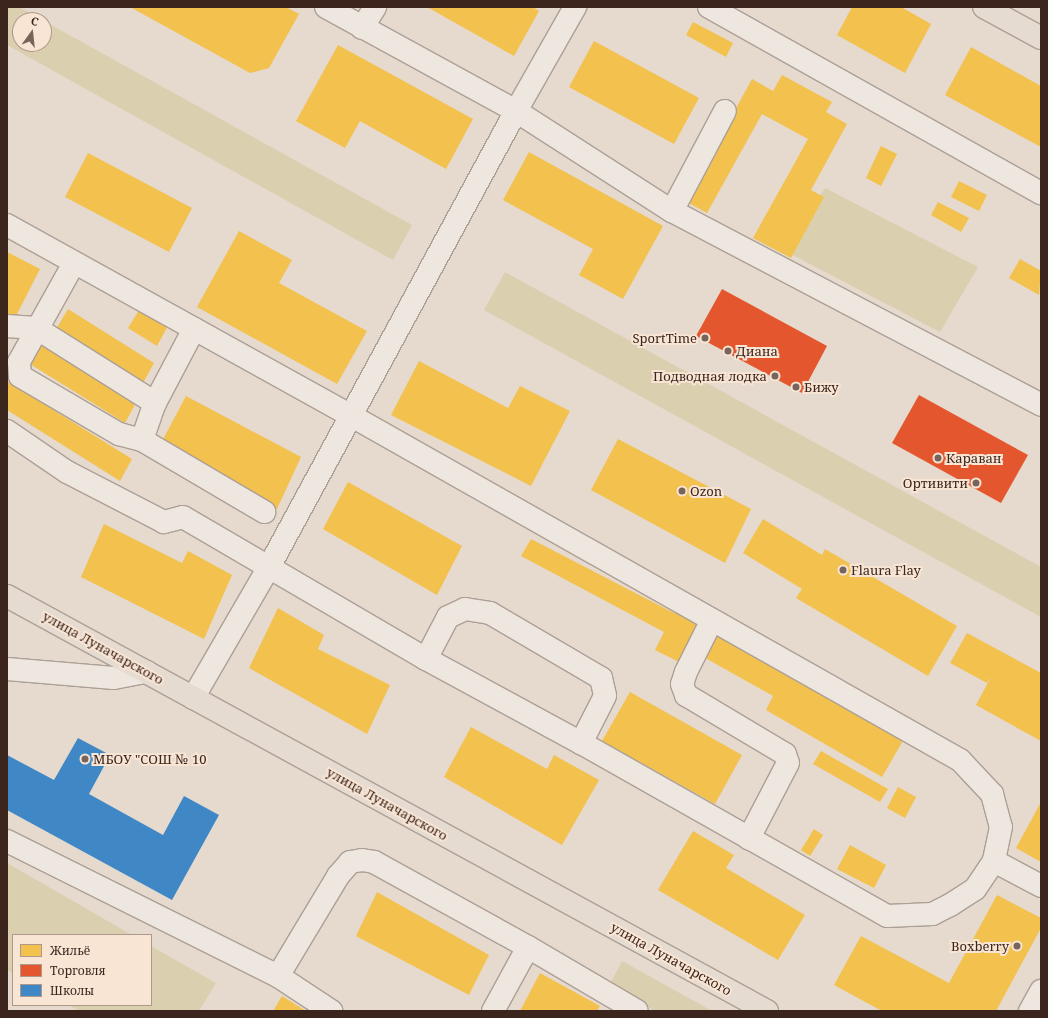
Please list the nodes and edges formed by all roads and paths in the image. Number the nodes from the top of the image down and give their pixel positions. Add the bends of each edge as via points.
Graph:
1 (326, 7) edge
2 (375, 7) edge
3 (575, 7) edge
4 (709, 7) edge
5 (984, 7) edge
6 (362, 28) junction
7 (1041, 38) edge
8 (516, 111) junction
9 (725, 112) dead end
10 (1041, 193) edge
11 (672, 211) junction
12 (7, 225) edge
13 (74, 262) junction
14 (7, 326) edge
15 (36, 328) junction
16 (194, 329) junction
17 (155, 403) junction
18 (1041, 405) edge
19 (350, 415) junction
20 (7, 431) edge
21 (142, 440) junction
22 (264, 512) dead end
23 (269, 567) junction
24 (7, 596) edge
25 (712, 620) junction
26 (426, 659) junction
27 (7, 669) edge
28 (146, 672) junction
29 (193, 698) junction
30 (581, 743) junction
31 (749, 838) junction
32 (7, 841) edge
33 (994, 861) junction
34 (1041, 886) edge
35 (528, 947) junction
36 (278, 976) junction
37 (1041, 991) edge
38 (331, 1011) edge
39 (492, 1011) edge
40 (637, 1011) edge
41 (767, 1011) edge
42 (1030, 1011) edge

1 - 6 street
2 - 6 street
3 - 8 street
4 - 10 street
5 - 7 main road
6 - 8 street
8 - 11 street
8 - 19 street
9 - 11 street
11 - 18 street
12 - 13 street
13 - 15 street
13 - 16 street
14 - 15 street
15 - 17 street
15 - 21 street via 19,362 20,376 119,434
16 - 17 street
16 - 19 street
17 - 21 street
19 - 23 street
19 - 25 street
20 - 23 street via 67,472 164,522 183,518
21 - 22 street
23 - 26 street
23 - 29 street
24 - 28 main road, улица Луначарского
25 - 31 street via 686,672 682,684 686,695 785,754 788,763
25 - 33 street via 960,760 992,794 1001,827
26 - 30 street
26 - 30 street via 448,618 465,609 490,613 601,678 605,696
27 - 28 street via 114,678
28 - 29 main road, улица Луначарского
29 - 41 main road, улица Луначарского
30 - 31 street
31 - 33 street via 887,916 932,914 950,906 975,889
32 - 36 street
33 - 34 street
35 - 36 street via 374,862 362,860 350,862 338,876
35 - 39 street
35 - 40 street
36 - 38 street
37 - 42 street

